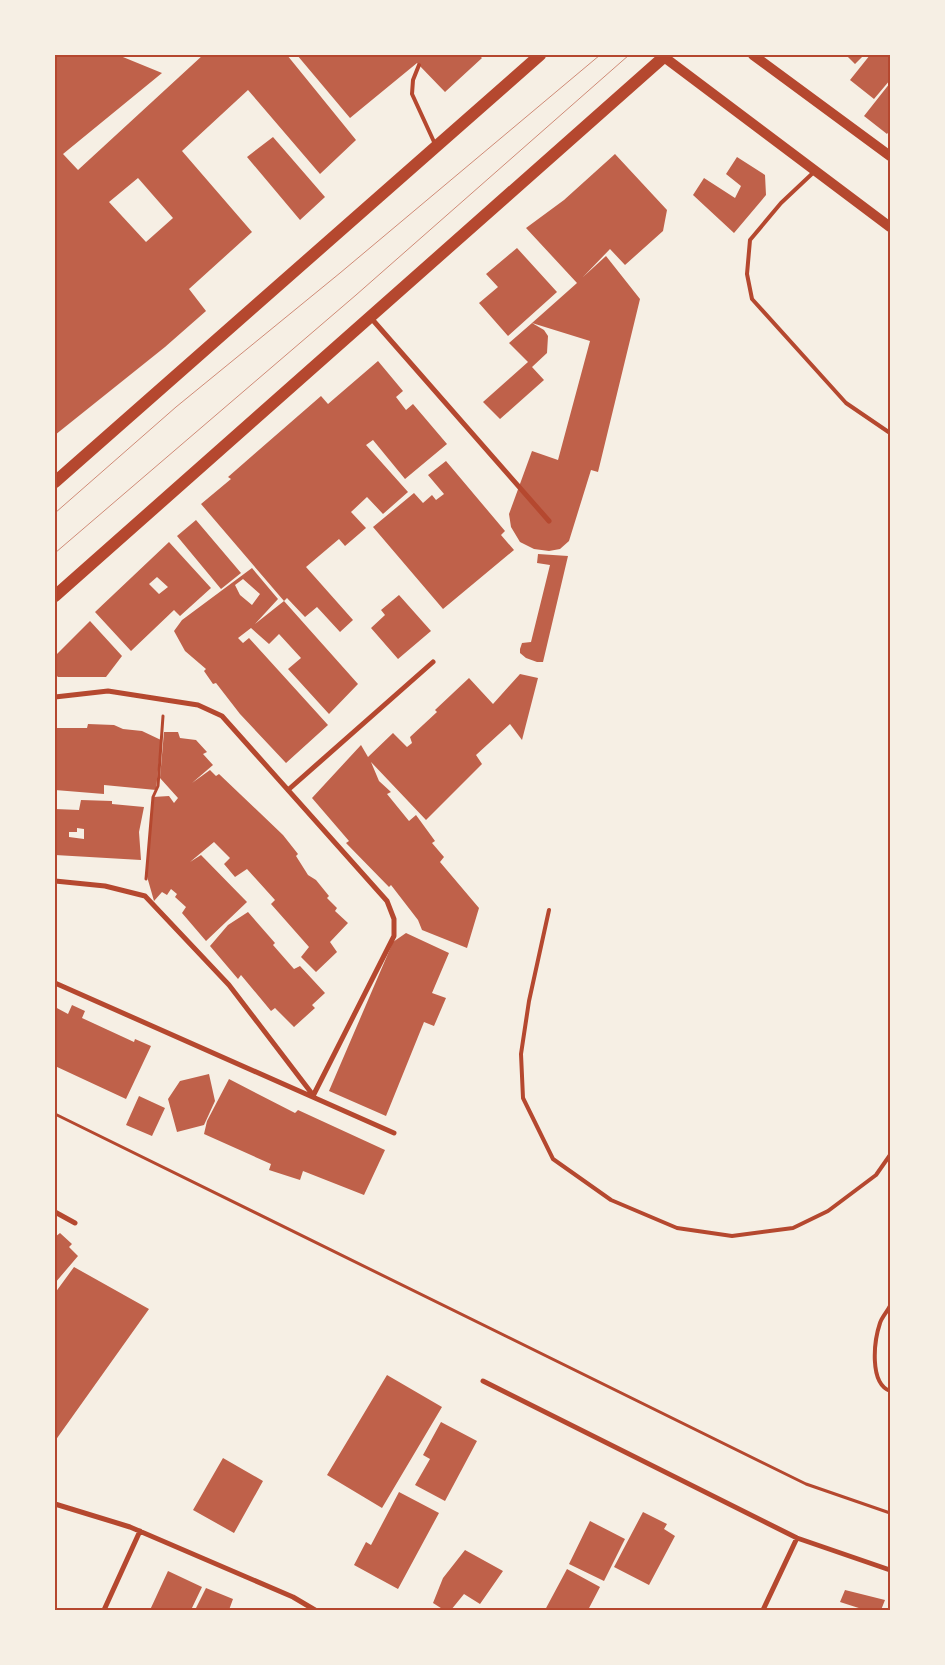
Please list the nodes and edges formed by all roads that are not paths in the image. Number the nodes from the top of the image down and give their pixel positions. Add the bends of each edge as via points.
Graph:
1 (540, 55) edge
2 (753, 55) edge
3 (665, 56) edge
4 (419, 65) dead end
5 (436, 146) junction
6 (890, 156) edge
7 (816, 170) junction
8 (890, 227) edge
9 (371, 318) junction
10 (890, 433) edge
11 (55, 482) edge
12 (548, 521) dead end
13 (55, 596) edge
14 (434, 662) dead end
15 (55, 697) edge
16 (288, 790) junction
17 (55, 881) edge
18 (549, 910) dead end
19 (55, 982) edge
20 (313, 1096) junction
21 (394, 1133) dead end
22 (890, 1155) edge
23 (55, 1212) edge
24 (75, 1223) dead end
25 (890, 1306) edge
26 (484, 1381) dead end
27 (890, 1391) edge
28 (55, 1504) edge
29 (140, 1531) junction
30 (797, 1538) junction
31 (890, 1570) edge
32 (104, 1610) edge
33 (315, 1610) edge
34 (763, 1610) edge

1 - 5 main road
2 - 6 main road
3 - 7 main road
3 - 9 main road
4 - 5 lane via 412,94
5 - 11 main road
7 - 8 main road
7 - 10 lane via 781,203 750,240 747,274 752,299 846,403
9 - 12 street
9 - 13 main road
14 - 16 street
15 - 16 street via 108,691 198,705 222,716
16 - 20 street via 387,901 394,919 394,936
17 - 20 street via 105,886 145,896 229,985
18 - 22 lane via 528,1001 521,1054 523,1098 553,1159 612,1200 676,1228 732,1236 793,1228 828,1211 876,1175
19 - 20 street
20 - 21 street
23 - 24 street
25 - 27 lane via 880,1324 875,1357 876,1376
26 - 30 street
28 - 29 street
29 - 32 street
29 - 33 street via 293,1597
30 - 31 street
30 - 34 street

